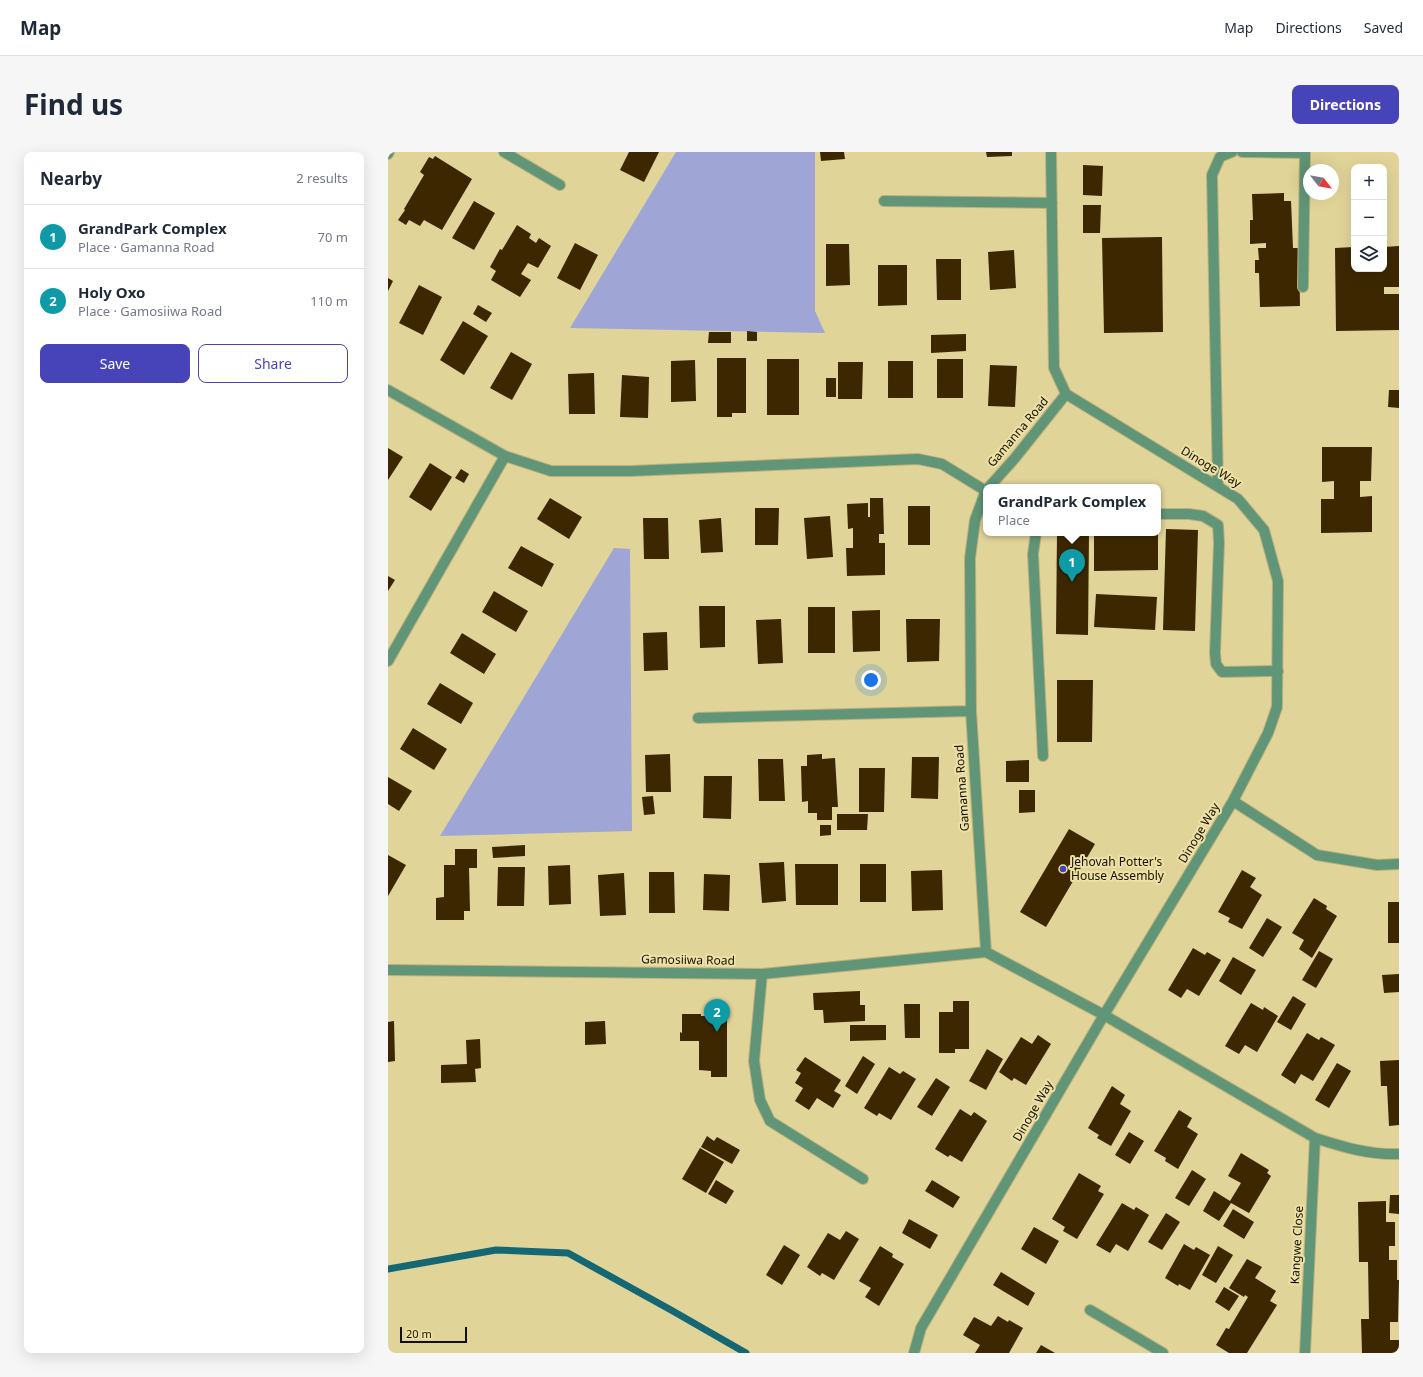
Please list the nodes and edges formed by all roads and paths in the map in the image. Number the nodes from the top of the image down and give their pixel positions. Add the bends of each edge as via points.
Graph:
1 (504, 152) edge
2 (1051, 152) edge
3 (1232, 152) edge
4 (1242, 152) edge
5 (1305, 153) edge
6 (560, 185) dead end
7 (884, 201) dead end
8 (1052, 203) junction
9 (1303, 287) dead end
10 (388, 390) edge
11 (1066, 394) junction
12 (504, 456) junction
13 (992, 484) edge
14 (1218, 486) junction
15 (983, 489) edge
16 (983, 499) edge
17 (1161, 514) edge
18 (1036, 536) edge
19 (388, 661) edge
20 (1278, 671) junction
21 (971, 711) junction
22 (698, 718) dead end
23 (1043, 756) dead end
24 (1233, 801) junction
25 (1399, 864) edge
26 (986, 952) junction
27 (388, 970) edge
28 (762, 974) junction
29 (1104, 1015) junction
30 (1315, 1138) junction
31 (1399, 1154) edge
32 (862, 1179) dead end
33 (1090, 1310) dead end
34 (914, 1353) edge
35 (1163, 1353) edge
36 (1305, 1353) edge

1 - 6 street
2 - 8 street
3 - 14 street via 1220,157 1212,175
4 - 5 street
5 - 9 street
7 - 8 street
8 - 11 street via 1054,368
10 - 12 street
11 - 13 street, Gamanna Road
11 - 14 street, Dinoge Way
12 - 15 street via 551,471 631,471 918,459 942,464
12 - 19 street
14 - 20 street, Dinoge Way via 1238,498 1264,530 1278,581
16 - 21 street, Gamanna Road via 975,520 970,558
17 - 20 street via 1203,516 1218,525 1220,543 1216,664 1222,672
18 - 23 street via 1033,554
20 - 24 street, Dinoge Way via 1277,707 1268,733
21 - 22 street
21 - 26 street, Gamanna Road
24 - 25 street via 1317,855 1377,865
24 - 29 street, Dinoge Way
26 - 28 street, Gamosiiwa Road
26 - 29 street
27 - 28 street, Gamosiiwa Road
28 - 32 street via 754,1060 760,1100 770,1121
29 - 30 street
29 - 34 street, Dinoge Way via 921,1328
30 - 31 street via 1348,1149
30 - 36 street, Kangwe Close
33 - 35 street

